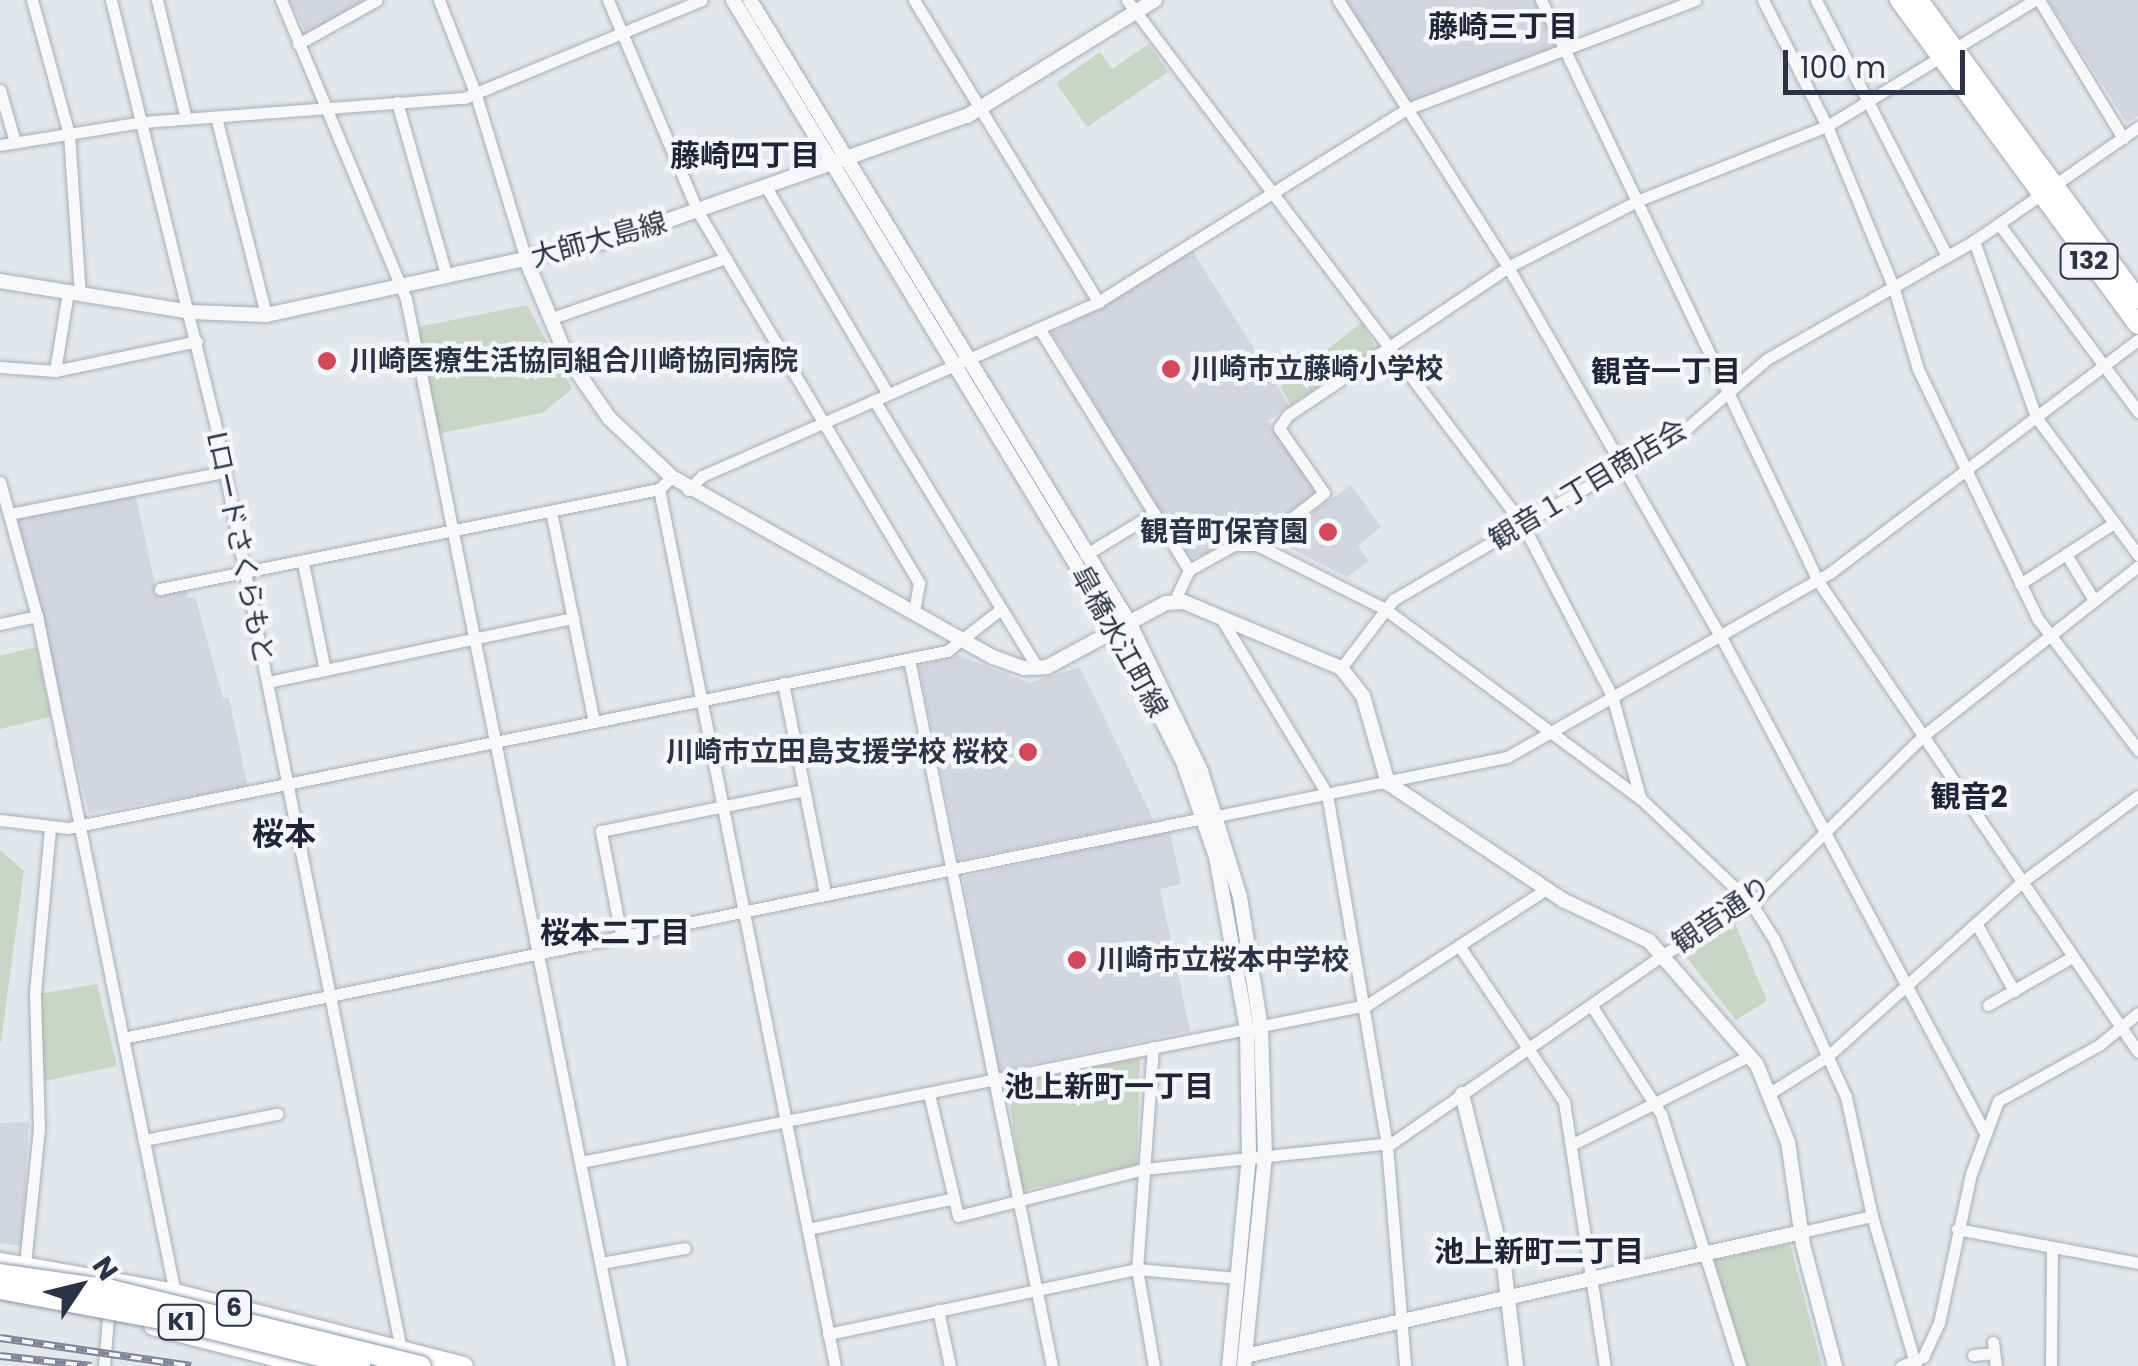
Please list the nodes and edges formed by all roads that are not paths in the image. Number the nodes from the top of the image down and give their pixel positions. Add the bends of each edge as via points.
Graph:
1 (32, 0) edge
2 (111, 0) edge
3 (158, 0) edge
4 (280, 0) edge
5 (377, 0) edge
6 (439, 0) edge
7 (608, 0) edge
8 (702, 0) edge
9 (733, 0) edge
10 (750, 0) edge
11 (914, 0) edge
12 (1155, 0) edge
13 (1338, 0) edge
14 (1540, 0) edge
15 (1696, 0) edge
16 (1763, 0) edge
17 (1816, 0) edge
18 (1899, 0) edge
19 (1919, 0) edge
20 (2037, 0) edge
21 (1130, 6) edge
22 (622, 34) junction
23 (298, 44) junction
24 (1564, 50) junction
25 (1946, 54) junction
26 (0, 90) edge
27 (476, 94) junction
28 (1868, 100) junction
29 (397, 102) junction
30 (323, 108) junction
31 (981, 108) junction
32 (1407, 109) junction
33 (216, 117) junction
34 (186, 119) junction
35 (142, 122) junction
36 (1826, 126) junction
37 (2138, 127) edge
38 (69, 134) junction
39 (2123, 138) junction
40 (14, 142) junction
41 (0, 145) edge
42 (840, 161) junction
43 (766, 188) junction
44 (2046, 193) junction
45 (1271, 194) junction
46 (1639, 200) junction
47 (698, 212) junction
48 (1999, 224) junction
49 (1974, 241) junction
50 (1947, 256) junction
51 (726, 258) junction
52 (526, 260) junction
53 (1508, 267) junction
54 (446, 277) junction
55 (0, 280) edge
56 (1893, 286) junction
57 (400, 287) junction
58 (74, 292) junction
59 (2138, 299) edge
60 (1098, 302) junction
61 (190, 312) junction
62 (266, 314) junction
63 (549, 320) junction
64 (2138, 325) edge
65 (1039, 328) junction
66 (2138, 340) edge
67 (197, 341) junction
68 (1387, 347) junction
69 (959, 362) junction
70 (2104, 366) junction
71 (0, 367) edge
72 (58, 370) junction
73 (888, 394) junction
74 (1729, 394) junction
75 (874, 400) junction
76 (2138, 412) edge
77 (2036, 418) junction
78 (823, 423) junction
79 (1622, 468) junction
80 (1968, 470) junction
81 (224, 472) junction
82 (672, 477) junction
83 (0, 482) edge
84 (659, 490) junction
85 (688, 490) junction
86 (551, 511) junction
87 (1154, 513) junction
88 (9, 514) junction
89 (2114, 523) junction
90 (1523, 525) junction
91 (453, 533) junction
92 (1257, 545) junction
93 (1085, 554) junction
94 (2066, 554) junction
95 (2138, 555) edge
96 (304, 563) junction
97 (2138, 566) edge
98 (1188, 570) junction
99 (245, 574) junction
100 (1818, 581) junction
101 (2020, 584) junction
102 (160, 589) dead end
103 (2092, 597) junction
104 (1174, 602) junction
105 (1001, 609) junction
106 (1385, 609) junction
107 (914, 612) junction
108 (37, 616) junction
109 (572, 618) junction
110 (1221, 618) junction
111 (0, 624) edge
112 (1124, 628) junction
113 (2049, 633) junction
114 (1720, 635) junction
115 (475, 638) junction
116 (961, 639) junction
117 (909, 659) junction
118 (1341, 668) junction
119 (1038, 669) junction
120 (326, 670) junction
121 (268, 682) junction
122 (783, 684) junction
123 (1612, 696) junction
124 (702, 700) junction
125 (594, 722) junction
126 (1551, 730) junction
127 (1924, 736) junction
128 (496, 742) junction
129 (2138, 750) edge
130 (1388, 782) junction
131 (288, 784) junction
132 (804, 790) junction
133 (1327, 794) junction
134 (2138, 796) edge
135 (1641, 799) junction
136 (724, 806) junction
137 (1210, 817) junction
138 (0, 820) edge
139 (82, 826) junction
140 (50, 827) junction
141 (1825, 832) junction
142 (953, 870) junction
143 (2022, 882) junction
144 (1546, 889) junction
145 (825, 894) junction
146 (1751, 903) junction
147 (744, 912) junction
148 (1976, 923) junction
149 (621, 936) junction
150 (1460, 947) junction
151 (538, 953) junction
152 (1663, 955) junction
153 (2072, 956) junction
154 (1906, 984) junction
155 (2014, 990) junction
156 (330, 995) junction
157 (1988, 1004) dead end
158 (1367, 1005) junction
159 (1591, 1005) junction
160 (2138, 1013) edge
161 (2120, 1028) junction
162 (1254, 1029) junction
163 (123, 1038) junction
164 (1153, 1047) junction
165 (1528, 1047) junction
166 (2138, 1052) edge
167 (1749, 1056) junction
168 (1828, 1056) junction
169 (994, 1080) junction
170 (1770, 1093) junction
171 (930, 1094) junction
172 (1462, 1094) junction
173 (1656, 1104) junction
174 (277, 1114) dead end
175 (786, 1120) junction
176 (1985, 1133) junction
177 (144, 1140) junction
178 (1571, 1144) junction
179 (1387, 1145) junction
180 (1249, 1156) junction
181 (1265, 1156) junction
182 (581, 1162) junction
183 (1144, 1169) junction
184 (950, 1199) junction
185 (1019, 1202) junction
186 (1872, 1216) junction
187 (1957, 1229) junction
188 (808, 1230) junction
189 (1802, 1232) junction
190 (2052, 1247) junction
191 (685, 1248) dead end
192 (1705, 1254) junction
193 (0, 1262) edge
194 (2138, 1263) edge
195 (24, 1264) junction
196 (601, 1264) junction
197 (1136, 1268) junction
198 (0, 1274) edge
199 (1238, 1278) junction
200 (1592, 1279) junction
201 (112, 1280) junction
202 (0, 1289) edge
203 (1037, 1290) junction
204 (175, 1293) junction
205 (1509, 1297) junction
206 (0, 1298) edge
207 (938, 1310) junction
208 (108, 1315) junction
209 (1405, 1321) junction
210 (828, 1334) junction
211 (352, 1338) junction
212 (1994, 1354) edge
213 (1973, 1355) dead end
214 (403, 1358) edge
215 (1245, 1361) edge
216 (1916, 1364) edge
217 (104, 1366) edge
218 (310, 1366) edge
219 (346, 1366) edge
220 (360, 1366) edge
221 (422, 1366) edge
222 (464, 1366) edge
223 (621, 1366) edge
224 (835, 1366) edge
225 (950, 1366) edge
226 (1052, 1366) edge
227 (1154, 1366) edge
228 (1229, 1366) edge
229 (1405, 1366) edge
230 (1516, 1366) edge
231 (1605, 1366) edge
232 (1740, 1366) edge
233 (1835, 1366) edge
234 (1901, 1366) edge
235 (2051, 1366) edge

1 - 38 street
2 - 35 street, Lロードさくらもと
3 - 34 street
4 - 23 street
5 - 23 street
6 - 27 street
7 - 22 street
8 - 22 street
9 - 42 street, 皐橋水江町線
10 - 42 street, 皐橋水江町線
11 - 31 street
12 - 21 street, 大師大島線
13 - 32 street
14 - 24 street
15 - 24 street
16 - 36 street
17 - 28 street
18 - 25 main road, 132
19 - 25 main road, 132
20 - 25 street
20 - 39 street
21 - 31 street, 大師大島線
21 - 45 street
22 - 27 street
22 - 47 street
23 - 30 street
24 - 32 street
24 - 46 street
25 - 28 street
25 - 44 main road, 132
26 - 40 street
27 - 29 street
27 - 52 street
28 - 36 street
28 - 50 street
29 - 30 street
29 - 54 street
30 - 33 street
30 - 57 street
31 - 42 street, 大師大島線
31 - 60 street
32 - 45 street
32 - 53 street
33 - 34 street
33 - 62 street
34 - 35 street
35 - 38 street
35 - 61 street, Lロードさくらもと
36 - 46 street
36 - 56 street
37 - 39 street, 観音１丁目商店会
38 - 40 street
38 - 58 street
39 - 44 street, 観音１丁目商店会
40 - 41 street
42 - 43 street, 大師大島線
42 - 69 street, 皐橋水江町線
43 - 47 street, 大師大島線
43 - 73 street
44 - 48 street, 観音１丁目商店会
44 - 59 main road, 132
44 - 64 main road, 132
45 - 60 street
45 - 68 street
46 - 53 street
46 - 74 street
47 - 51 street
47 - 52 street, 大師大島線
48 - 49 street, 観音１丁目商店会
48 - 70 street
49 - 50 street, 観音１丁目商店会
49 - 77 street
50 - 56 street, 観音１丁目商店会
51 - 63 street
51 - 78 street
52 - 54 street, 大師大島線
52 - 63 street
53 - 68 street
53 - 79 street
54 - 57 street, 大師大島線
55 - 58 street, 大師大島線
56 - 74 street, 観音１丁目商店会 via 1767,359
56 - 80 street via 1918,369
57 - 62 street, 大師大島線
57 - 91 street
58 - 61 street, 大師大島線
58 - 72 street
60 - 65 street
61 - 62 street, 大師大島線
61 - 67 street, Lロードさくらもと
63 - 82 street via 610,419
65 - 69 street
65 - 87 street
66 - 70 street
67 - 72 street
67 - 81 street, Lロードさくらもと
68 - 90 street
68 - 92 street via 1280,424 1324,493
69 - 73 street
69 - 93 street, 皐橋水江町線
69 - 112 street, 皐橋水江町線
70 - 76 street
70 - 77 street
71 - 72 street
73 - 75 street
74 - 79 street, 観音１丁目商店会
74 - 100 street
75 - 78 street
75 - 105 street
77 - 80 street
77 - 89 street
78 - 85 street via 702,476
78 - 107 street via 919,583
79 - 90 street, 観音１丁目商店会
79 - 114 street
80 - 100 street
80 - 101 street
81 - 88 street
81 - 99 street, Lロードさくらもと
82 - 84 street
82 - 85 street
83 - 88 street
84 - 86 street
84 - 124 street
85 - 107 street
86 - 91 street
86 - 109 street
87 - 93 street
87 - 98 street
88 - 108 street
89 - 94 street
89 - 95 street
90 - 106 street, 観音１丁目商店会
90 - 123 street
91 - 96 street
91 - 115 street
92 - 98 street via 1234,546
92 - 106 street
93 - 112 street, 皐橋水江町線
94 - 101 street
94 - 103 street
96 - 99 street
96 - 120 street
97 - 103 street, 観音通り
98 - 104 street
99 - 102 street
99 - 121 street, Lロードさくらもと
100 - 114 street
100 - 127 street
101 - 113 street
103 - 113 street, 観音通り
104 - 110 street
104 - 112 street
105 - 116 street
105 - 119 street
106 - 118 street, 観音１丁目商店会
106 - 126 street
107 - 116 street
108 - 111 street
108 - 139 street
109 - 115 street
109 - 125 street
110 - 118 street
110 - 133 street
112 - 119 street
112 - 137 street, 皐橋水江町線
113 - 127 street, 観音通り
113 - 129 street
114 - 123 street
114 - 141 street
115 - 120 street
115 - 128 street
116 - 117 street via 947,652
116 - 119 street via 1002,661
117 - 122 street
117 - 142 street
118 - 130 street via 1363,696
120 - 121 street
121 - 131 street, Lロードさくらもと
122 - 124 street
122 - 132 street
123 - 126 street
123 - 135 street
124 - 125 street
124 - 136 street
125 - 128 street
126 - 130 street via 1507,757
126 - 135 street
127 - 141 street, 観音通り
127 - 143 street
128 - 131 street
128 - 151 street
130 - 133 street
130 - 144 street
131 - 139 street
131 - 156 street, Lロードさくらもと
132 - 136 street
132 - 145 street
133 - 137 street
133 - 158 street
134 - 143 street
135 - 146 street
136 - 147 street
136 - 149 street via 601,831
137 - 142 street
137 - 162 street, 皐橋水江町線
138 - 140 street
139 - 140 street
139 - 163 street
140 - 195 street via 36,993 39,1128
141 - 146 street, 観音通り
141 - 154 street
142 - 145 street
142 - 169 street
143 - 148 street
143 - 153 street
144 - 150 street
144 - 152 street via 1638,934
145 - 147 street
146 - 152 street, 観音通り
146 - 168 street
147 - 149 street
147 - 175 street
148 - 154 street
148 - 155 street
149 - 151 street
150 - 158 street
150 - 165 street
151 - 156 street
151 - 182 street
152 - 159 street, 観音通り
152 - 167 street
153 - 155 street
153 - 161 street
154 - 168 street
154 - 176 street
155 - 157 street
156 - 163 street
156 - 214 street, Lロードさくらもと
158 - 162 street
158 - 179 street
159 - 165 street, 観音通り
159 - 173 street
160 - 161 street
161 - 166 street
161 - 176 street via 2004,1096
162 - 164 street
162 - 180 street, 皐橋水江町線
162 - 181 street, 皐橋水江町線
163 - 177 street
164 - 169 street
164 - 183 street
165 - 172 street, 観音通り
165 - 178 street via 1564,1102
167 - 170 street
167 - 173 street
168 - 170 street
168 - 186 street via 1846,1097
169 - 171 street
169 - 185 street
170 - 189 street via 1790,1152
171 - 175 street
171 - 184 street
172 - 179 street, 観音通り
172 - 205 street
173 - 178 street
173 - 192 street
174 - 177 street
175 - 182 street
175 - 188 street
176 - 187 street
177 - 204 street
178 - 200 street
179 - 181 street, 観音通り
179 - 209 street
180 - 181 street, 観音通り
180 - 183 street, 観音通り
180 - 199 street, 皐橋水江町線
181 - 215 street, 皐橋水江町線
182 - 196 street
183 - 185 street, 観音通り
183 - 197 street
184 - 185 street, 観音通り via 958,1216
184 - 188 street
185 - 203 street
186 - 189 street
186 - 216 street
187 - 190 street
187 - 216 street via 1938,1323
188 - 210 street
189 - 192 street
189 - 233 street
190 - 194 street
190 - 235 street
191 - 196 street
192 - 200 street
192 - 232 street
193 - 195 main road, 6
195 - 201 main road, 6
196 - 223 street
197 - 199 street
197 - 203 street
197 - 227 street
198 - 221 highway, K1, bridge via 110,1290
199 - 228 street, 皐橋水江町線
200 - 205 street
200 - 231 street
201 - 204 main road, 6
201 - 208 street
202 - 220 highway, K1, bridge via 163,1318
203 - 207 street
203 - 226 street
204 - 211 main road, 6
205 - 209 street
205 - 230 street
206 - 208 main road, 6
207 - 210 street
207 - 225 street
208 - 217 street
208 - 218 main road, 6
209 - 215 street
209 - 229 street
210 - 224 street
211 - 214 main road, 6
211 - 219 street
212 - 213 street
214 - 222 main road, 6
216 - 234 street

